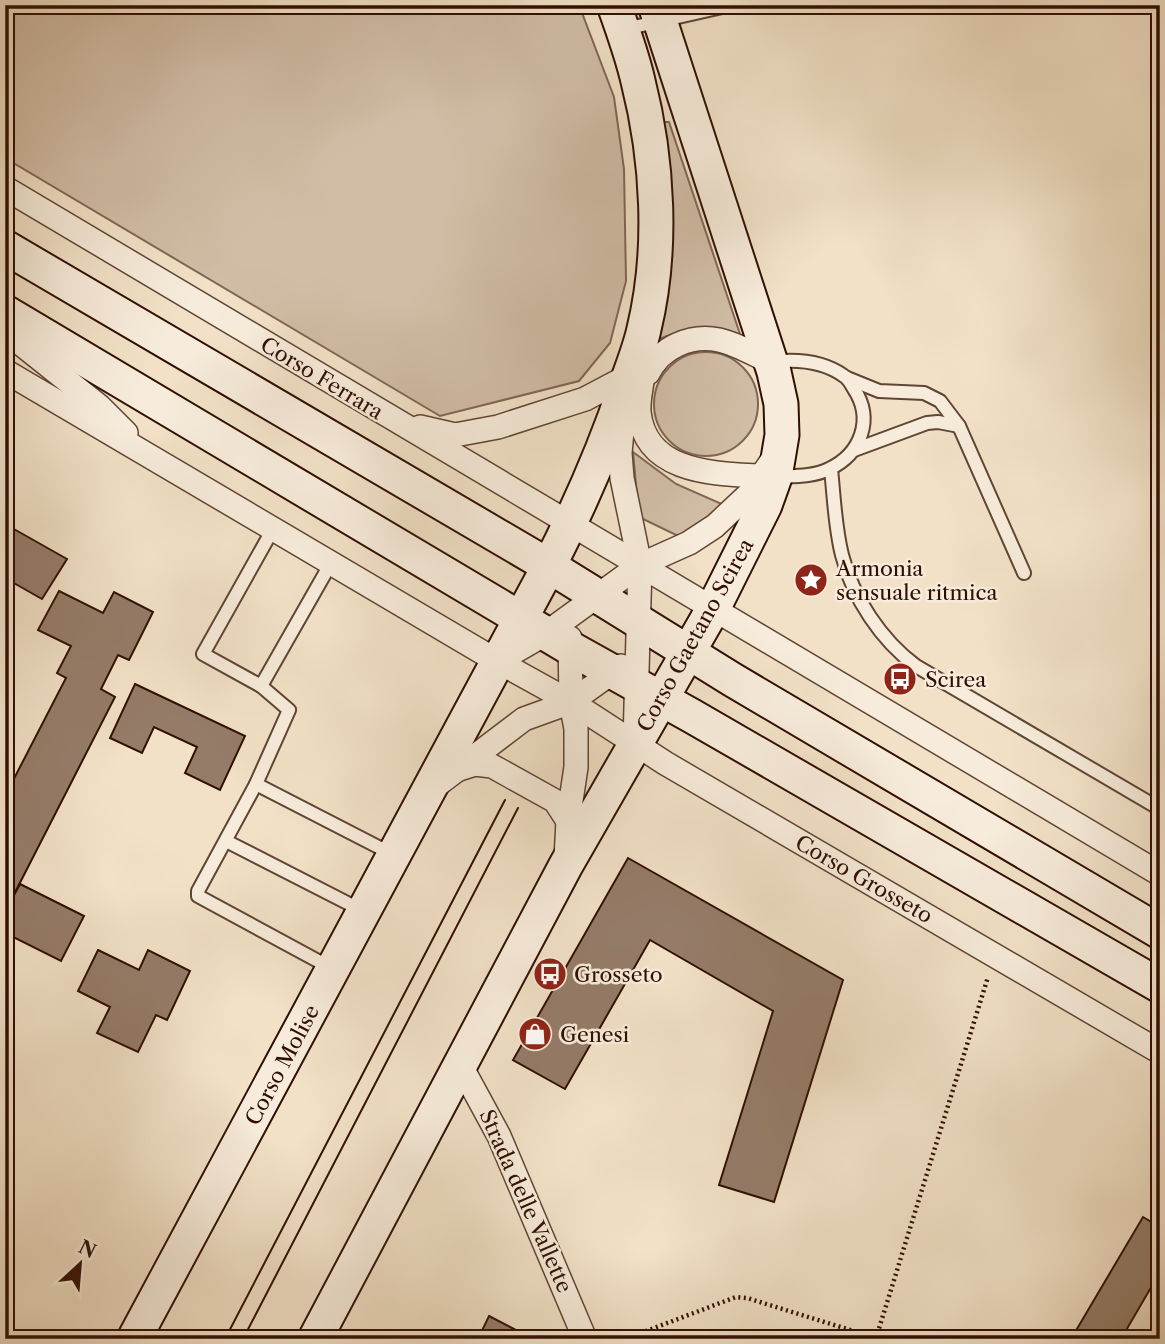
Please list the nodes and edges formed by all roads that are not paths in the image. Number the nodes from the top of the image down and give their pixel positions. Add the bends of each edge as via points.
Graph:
1 (731, 5) edge
2 (657, 13) edge
3 (618, 18) edge
4 (5, 188) edge
5 (5, 247) edge
6 (5, 312) edge
7 (5, 331) edge
8 (771, 362) junction
9 (5, 371) edge
10 (643, 371) junction
11 (847, 378) junction
12 (384, 414) junction
13 (624, 415) junction
14 (959, 426) junction
15 (854, 450) junction
16 (151, 457) junction
17 (601, 458) junction
18 (773, 466) junction
19 (831, 469) junction
20 (570, 524) junction
21 (273, 529) junction
22 (331, 563) junction
23 (640, 565) junction
24 (1024, 573) dead end
25 (561, 608) junction
26 (713, 608) junction
27 (648, 660) junction
28 (497, 661) junction
29 (261, 686) junction
30 (571, 702) junction
31 (635, 744) junction
32 (459, 769) junction
33 (256, 784) junction
34 (429, 792) junction
35 (1160, 809) edge
36 (568, 821) junction
37 (226, 841) junction
38 (395, 855) junction
39 (566, 865) junction
40 (1160, 874) edge
41 (364, 911) junction
42 (1160, 932) edge
43 (333, 969) junction
44 (1153, 983) edge
45 (1160, 1052) edge
46 (461, 1066) junction
47 (134, 1339) edge
48 (315, 1339) edge
49 (585, 1339) edge

1 - 2 lane
2 - 3 lane
2 - 8 street, Corso Gaetano Scirea
3 - 10 street, Corso Gaetano Scirea via 638,78 654,191
4 - 12 street, Corso Ferrara
5 - 25 street
6 - 25 street
7 - 16 street via 99,406
8 - 10 street via 720,340 700,339 670,349
8 - 11 lane via 799,360 826,366
8 - 18 street, Corso Gaetano Scirea via 781,404
9 - 16 street
10 - 12 street via 575,403 467,434 430,431
10 - 13 street, Corso Gaetano Scirea
10 - 17 street, Corso Gaetano Scirea
10 - 18 street, Corso Gaetano Scirea via 639,414 662,455 690,469
11 - 14 lane via 879,391 933,396
11 - 15 lane via 865,417
12 - 20 street, Corso Ferrara
13 - 17 street, Corso Gaetano Scirea
13 - 23 street, Corso Gaetano Scirea via 621,465
14 - 15 lane via 927,423
14 - 24 lane
15 - 19 lane
16 - 21 street
17 - 20 street, Corso Gaetano Scirea
18 - 19 lane via 805,476
18 - 23 street, Corso Gaetano Scirea via 715,526
18 - 26 street, Corso Gaetano Scirea via 765,505
19 - 35 lane via 842,556 873,622 891,644 916,666
20 - 23 street, Corso Ferrara
20 - 25 street, Corso Gaetano Scirea
21 - 22 street
21 - 29 lane via 203,654
22 - 28 street
22 - 29 lane
23 - 25 street, Corso Gaetano Scirea
23 - 26 street
23 - 27 street, Corso Gaetano Scirea
25 - 27 street
25 - 27 street
25 - 28 street, Corso Gaetano Scirea
25 - 30 street
26 - 27 street, Corso Gaetano Scirea
26 - 40 street
27 - 30 street, Corso Molise
27 - 31 street, Corso Gaetano Scirea
27 - 42 street
27 - 44 street
28 - 30 street
28 - 34 street, Corso Molise
29 - 33 lane via 289,710
30 - 31 street, Corso Grosseto
30 - 32 street, Corso Molise via 524,719
30 - 36 street via 576,766
31 - 39 street
31 - 45 street, Corso Grosseto
32 - 34 street, Corso Molise
32 - 36 street via 475,764 492,766 555,801
33 - 37 lane
33 - 38 lane
34 - 38 street, Corso Molise
36 - 39 street
37 - 41 lane
37 - 43 lane via 198,896
38 - 41 street, Corso Molise
39 - 46 street
41 - 43 street, Corso Molise
43 - 47 street, Corso Molise
46 - 48 street
46 - 49 street, Strada delle Vallette via 499,1136

